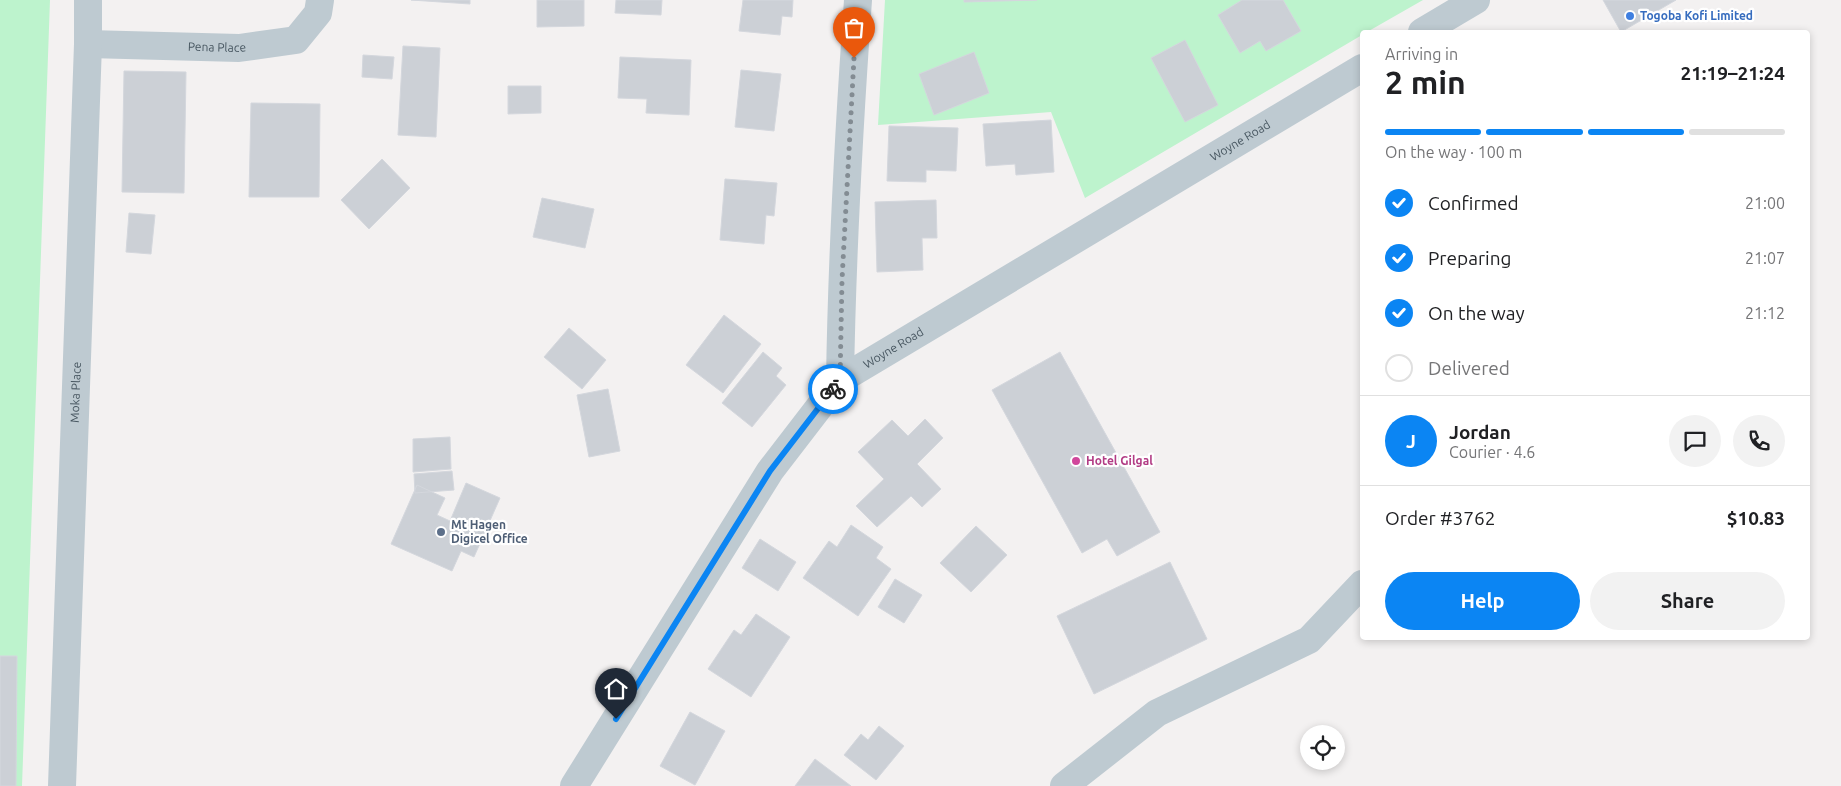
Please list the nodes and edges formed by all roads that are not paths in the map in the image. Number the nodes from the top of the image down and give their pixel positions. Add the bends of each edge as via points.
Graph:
1 (88, 0) edge
2 (320, 0) edge
3 (858, 0) edge
4 (1476, 0) edge
5 (1425, 30) edge
6 (88, 44) junction
7 (1360, 69) edge
8 (840, 380) junction
9 (1360, 586) edge
10 (62, 786) edge
11 (574, 786) edge
12 (1064, 786) edge

1 - 6 street, Moka Place
2 - 6 street, Pena Place via 318,13 296,40 239,48
3 - 8 street via 848,140
4 - 5 street
6 - 10 street, Moka Place
7 - 8 street, Woyne Road
8 - 11 street, Woyne Road via 770,471
9 - 12 street via 1310,640 1157,713

